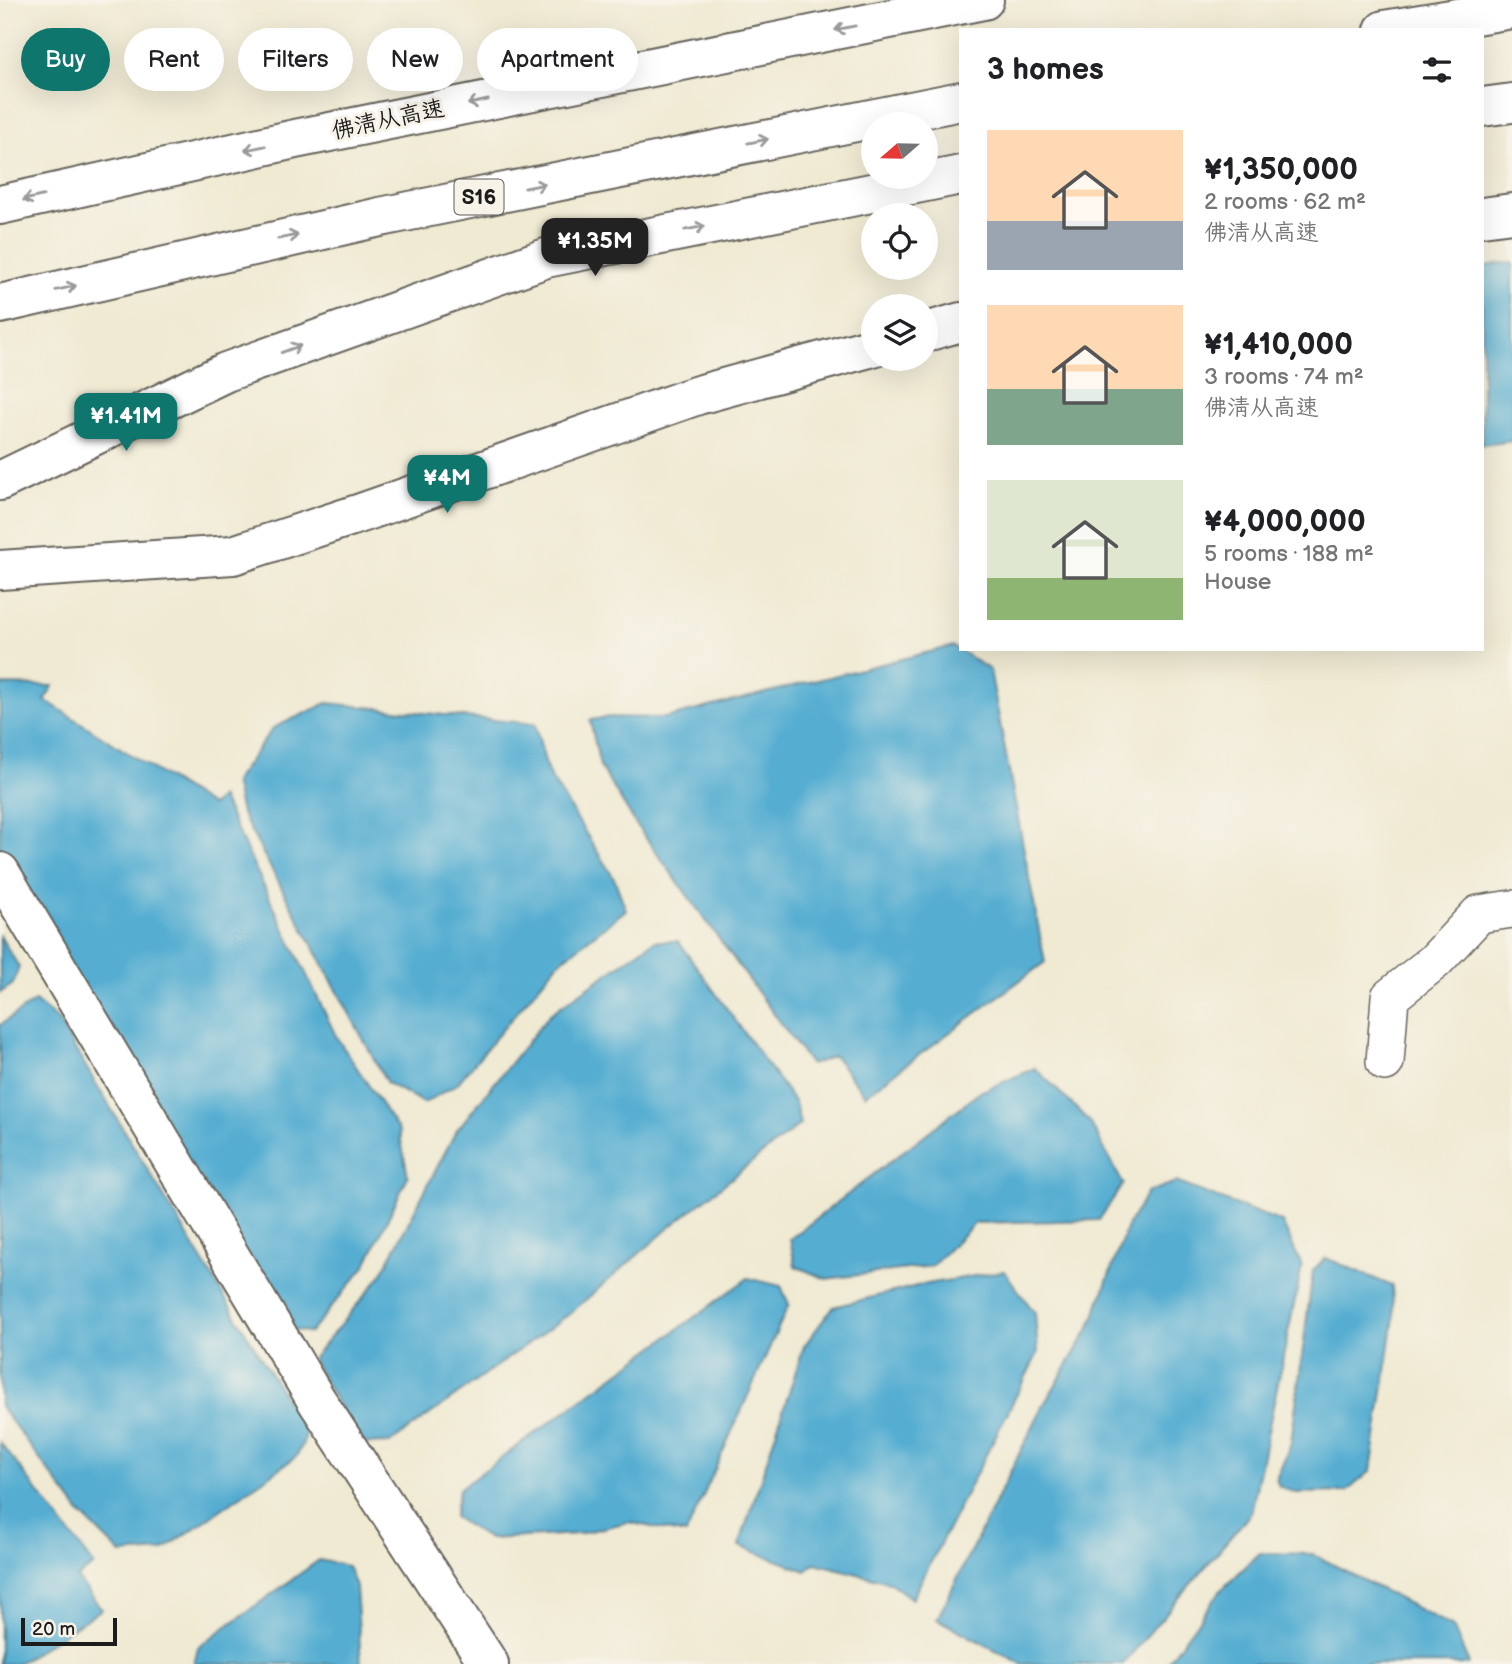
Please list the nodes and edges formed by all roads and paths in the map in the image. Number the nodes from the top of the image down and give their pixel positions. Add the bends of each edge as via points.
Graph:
1 (984, 0) edge
2 (1512, 9) edge
3 (1396, 28) edge
4 (959, 101) edge
5 (1512, 103) edge
6 (1484, 107) edge
7 (959, 175) edge
8 (0, 205) edge
9 (1512, 213) edge
10 (1484, 217) edge
11 (0, 304) edge
12 (959, 323) edge
13 (938, 329) edge
14 (861, 349) edge
15 (0, 481) edge
16 (0, 570) edge
17 (0, 872) edge
18 (1512, 909) edge
19 (1385, 1062) dead end
20 (489, 1664) edge

1 -> 8 main road, 佛清从高速 via 322,134
2 - 3 main road
11 -> 4 main road, S16 via 353,223
5 - 6 main road
15 -> 7 main road via 226,372 546,258
9 - 10 main road
12 - 13 main road
14 - 16 main road via 698,395 233,555
17 - 20 main road via 317,1401
18 - 19 street via 1479,914 1435,961 1390,997

